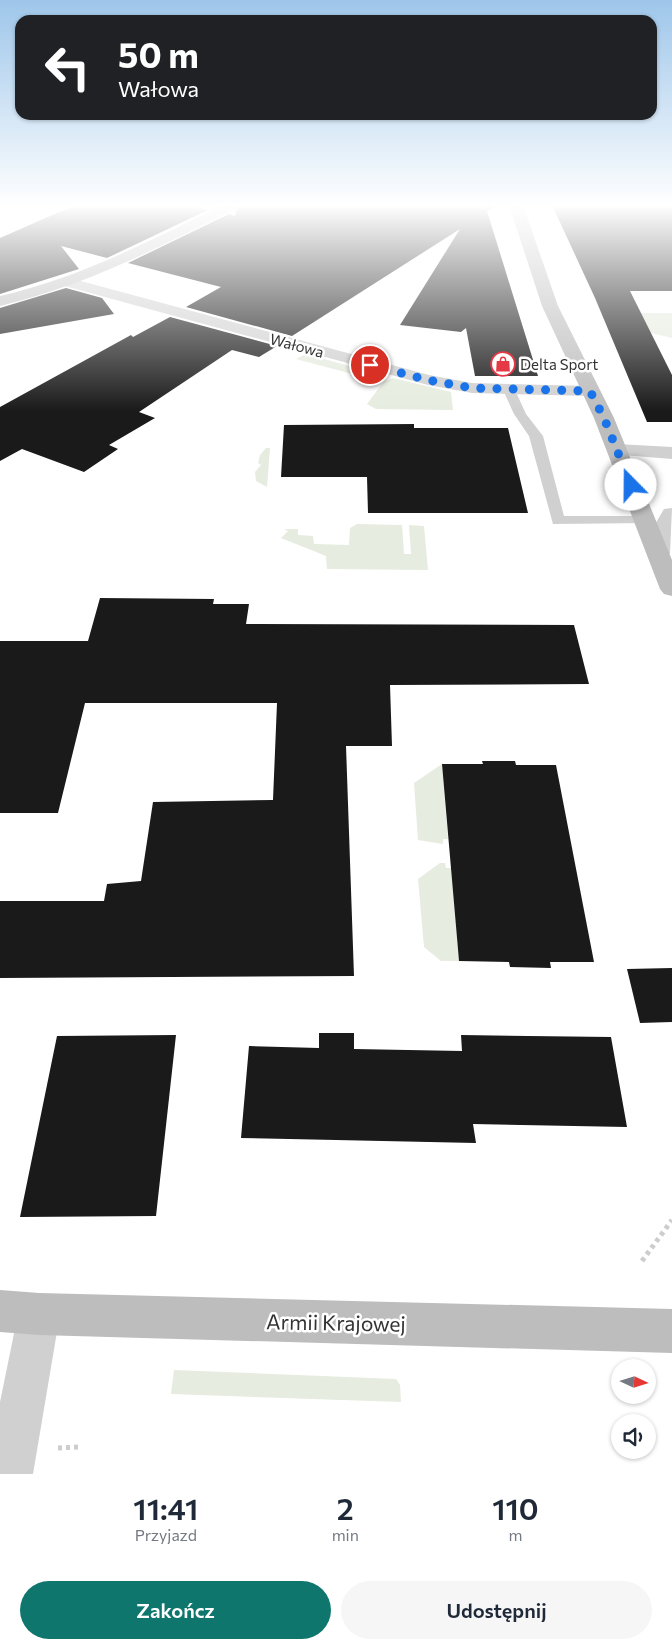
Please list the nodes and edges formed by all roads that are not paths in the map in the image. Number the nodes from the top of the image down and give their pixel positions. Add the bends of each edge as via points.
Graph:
1 (85, 274) edge
2 (539, 274) edge
3 (66, 282) junction
4 (0, 301) edge
5 (509, 390) junction
6 (590, 391) junction
7 (617, 450) junction
8 (672, 452) edge
9 (672, 514) edge
10 (646, 520) junction
11 (659, 553) junction
12 (672, 589) edge
13 (19, 1313) edge
14 (672, 1331) edge
15 (9, 1474) edge

1 - 3 main road
2 - 6 main road via 550,306
3 - 4 main road
3 - 5 street, Wałowa via 428,380 472,388
5 - 6 street, Wałowa
5 - 10 lane via 520,414 536,436 558,521
6 - 7 main road
7 - 8 street
7 - 10 main road
9 - 11 street via 665,526
10 - 11 main road
11 - 12 main road
13 - 14 main road, Armii Krajowej
13 - 15 street

